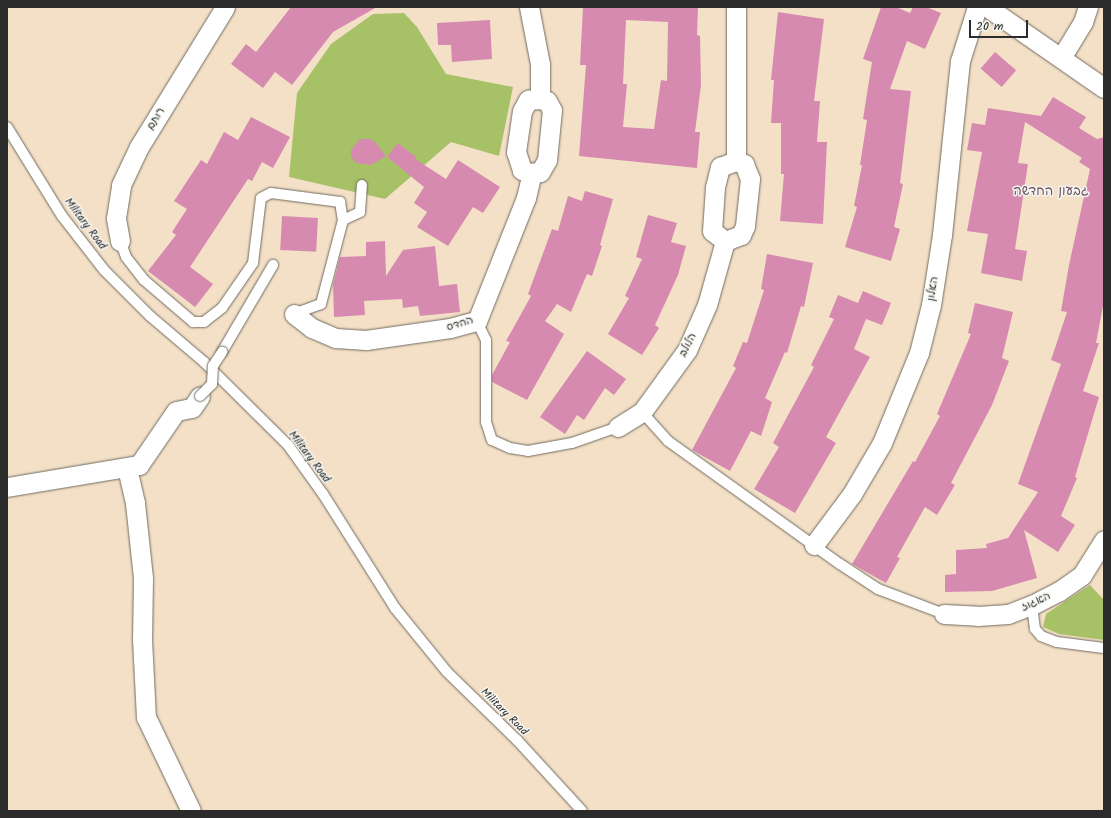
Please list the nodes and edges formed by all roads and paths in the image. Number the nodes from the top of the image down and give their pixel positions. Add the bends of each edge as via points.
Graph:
1 (225, 7) edge
2 (529, 7) edge
3 (736, 7) edge
4 (978, 7) edge
5 (987, 7) edge
6 (1088, 7) edge
7 (1061, 58) junction
8 (1104, 88) edge
9 (540, 100) junction
10 (7, 127) edge
11 (736, 161) junction
12 (532, 173) junction
13 (362, 185) dead end
14 (343, 220) junction
15 (120, 241) joint
16 (725, 241) junction
17 (273, 265) dead end
18 (294, 314) joint
19 (477, 321) junction
20 (200, 396) joint
21 (642, 412) junction
22 (618, 427) joint
23 (127, 468) junction
24 (7, 488) edge
25 (1104, 540) edge
26 (814, 545) junction
27 (1032, 605) junction
28 (944, 614) joint
29 (1104, 648) edge
30 (191, 811) edge
31 (582, 811) edge

1 - 15 street, רותם via 139,147 121,185 116,218
2 - 9 street via 540,64
3 - 11 street
4 - 26 street, האלון via 960,61 942,235 931,305 919,353 882,443 852,494
5 - 7 street
6 - 7 street via 1083,22
7 - 8 street
9 - 12 street via 546,101 552,110 552,118 547,160 540,172
9 - 12 street via 528,100 522,111 516,152 522,170
10 - 31 lane, Military Road via 62,216 104,270 150,316 204,362 288,445 395,608 447,672 517,740
11 - 16 street via 720,167 716,180 712,230
11 - 16 street via 744,164 750,179 745,226 741,235
12 - 19 street, ההדס via 526,198
13 - 14 lane via 360,212
14 - 15 lane via 340,202 271,192 261,198 253,263 222,308 204,322 193,322 144,280 126,257
14 - 18 lane via 321,304
16 - 21 street, הלולב via 706,305 687,350
17 - 20 lane, bridge via 213,366 212,384
18 - 19 street, ההדס via 312,328 336,338 366,340 450,328
19 - 22 lane via 486,340 486,422 492,440 510,448 528,451 572,443
20 - 23 street via 192,408 176,411 139,465
21 - 22 street, הלולב
21 - 26 lane via 668,440
23 - 24 street
23 - 30 street via 135,503 143,578 142,639 146,717
25 - 27 street, האגוז via 1082,575 1058,592
26 - 28 lane via 878,589
27 - 28 street, האגוז via 1008,614
27 - 29 lane via 1035,629 1041,636 1057,642

